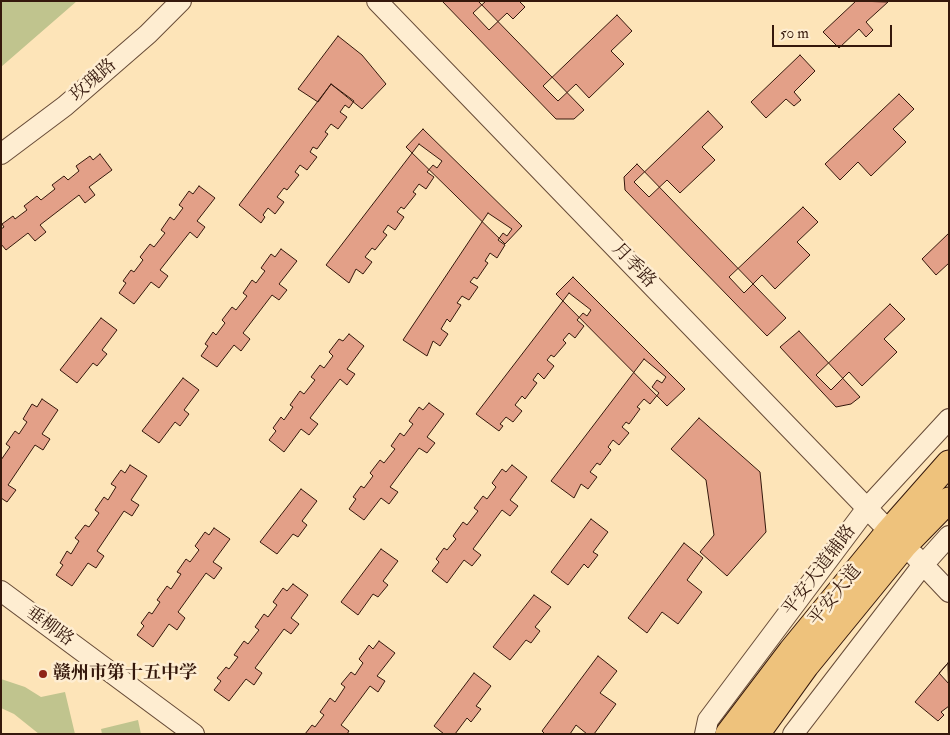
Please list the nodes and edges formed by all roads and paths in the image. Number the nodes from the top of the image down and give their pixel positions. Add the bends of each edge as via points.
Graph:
1 (181, 1) edge
2 (376, 1) edge
3 (1, 154) edge
4 (949, 419) edge
5 (949, 463) edge
6 (949, 500) edge
7 (867, 508) junction
8 (949, 536) edge
9 (897, 538) junction
10 (922, 566) junction
11 (1, 591) edge
12 (949, 592) edge
13 (194, 734) edge
14 (705, 734) edge
15 (728, 734) edge
16 (757, 734) edge
17 (793, 734) edge

1 - 3 street, 玫瑰路 via 65,106
2 - 7 street, 月季路
4 - 7 street, 平安大道辅路
5 - 9 main road, 平安大道
6 - 9 main road, 平安大道
7 - 9 street, 月季路
7 - 14 street, 平安大道辅路 via 708,720
8 - 10 street
9 - 10 street, 月季路
9 - 15 main road, 平安大道 via 791,651
9 - 16 main road, 平安大道
10 - 12 street, 月季路
10 - 17 street
11 - 13 street, 垂柳路

